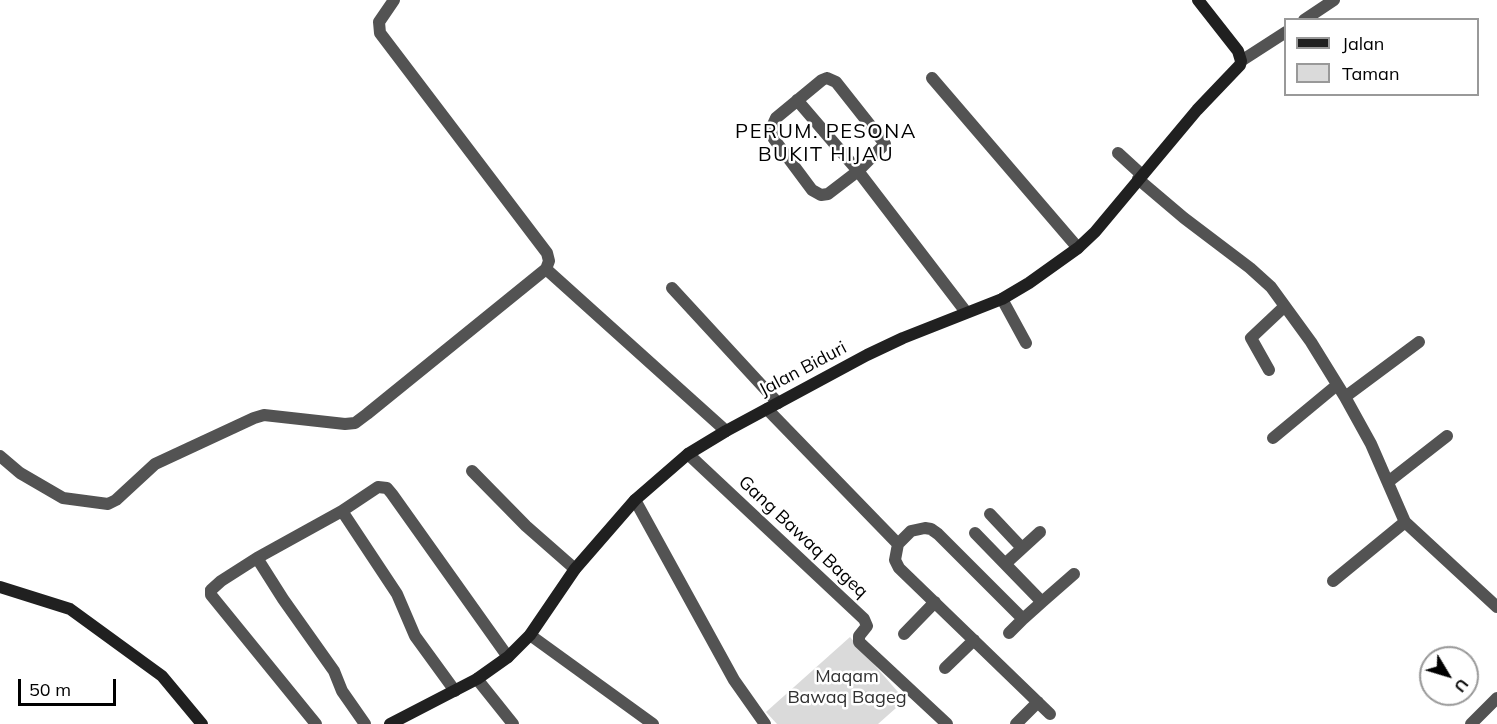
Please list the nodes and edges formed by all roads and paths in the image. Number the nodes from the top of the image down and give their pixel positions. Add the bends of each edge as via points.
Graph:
1 (394, 0) edge
2 (1198, 0) edge
3 (1334, 0) edge
4 (1307, 18) edge
5 (1284, 33) edge
6 (1241, 61) junction
7 (932, 78) dead end
8 (797, 100) junction
9 (1118, 153) dead end
10 (858, 171) junction
11 (1140, 177) junction
12 (1078, 248) junction
13 (546, 269) junction
14 (672, 288) dead end
15 (1002, 299) junction
16 (1285, 306) junction
17 (966, 312) junction
18 (1419, 342) dead end
19 (1026, 343) dead end
20 (1269, 370) dead end
21 (1337, 385) junction
22 (1345, 397) junction
23 (772, 406) junction
24 (726, 431) junction
25 (1447, 436) dead end
26 (1273, 438) dead end
27 (688, 454) junction
28 (1, 461) edge
29 (472, 471) dead end
30 (1388, 482) junction
31 (635, 500) junction
32 (342, 511) junction
33 (990, 514) dead end
34 (1405, 522) junction
35 (1040, 532) dead end
36 (975, 533) dead end
37 (898, 544) junction
38 (1022, 548) junction
39 (257, 558) junction
40 (1005, 564) junction
41 (575, 569) junction
42 (1074, 574) dead end
43 (1333, 581) dead end
44 (0, 587) edge
45 (1495, 600) edge
46 (935, 602) junction
47 (1042, 602) junction
48 (1023, 619) junction
49 (1009, 633) dead end
50 (904, 634) dead end
51 (530, 635) junction
52 (974, 640) junction
53 (508, 657) junction
54 (945, 669) dead end
55 (477, 679) junction
56 (455, 691) junction
57 (1497, 698) edge
58 (1038, 702) junction
59 (1050, 714) dead end
60 (202, 724) edge
61 (316, 724) edge
62 (365, 724) edge
63 (390, 724) edge
64 (513, 724) edge
65 (653, 724) edge
66 (765, 724) edge
67 (947, 724) edge
68 (1016, 724) edge
69 (1471, 724) edge

1 - 13 street via 379,22 380,33 547,253
2 - 6 street via 1238,51
3 - 4 street
5 - 6 street
6 - 11 street, Jalan Biduri
7 - 12 street
8 - 10 street
8 - 10 street via 822,80 830,78 836,82 885,142
8 - 10 street via 773,122 771,134 812,190 828,194
9 - 11 street
10 - 17 street
11 - 12 street, Jalan Biduri
11 - 16 street via 1184,218 1263,279
12 - 15 street, Jalan Biduri
13 - 24 street
13 - 28 street via 355,423 254,418 155,464 108,504 63,498
14 - 23 street
15 - 17 street, Jalan Biduri
15 - 19 street
16 - 20 street via 1251,338
16 - 21 street
17 - 23 street, Jalan Biduri via 903,338
18 - 22 street
21 - 22 street
21 - 26 street
22 - 30 street
23 - 24 street, Jalan Biduri
23 - 37 street
24 - 27 street, Jalan Biduri
25 - 30 street
27 - 31 street, Jalan Biduri
27 - 67 street, Gang Bawaq Bageq via 864,619 867,626 858,636 859,642
29 - 41 street
30 - 34 street
31 - 41 street, Jalan Biduri
31 - 66 street via 734,680
32 - 39 street
32 - 53 street via 378,487 387,488
32 - 56 street via 397,594 415,636
33 - 38 street
34 - 43 street
34 - 45 street
35 - 38 street
36 - 40 street
37 - 46 street via 894,557 899,568
37 - 48 street via 911,531 932,530
38 - 40 street
39 - 61 street via 221,581 211,595
39 - 62 street
40 - 47 street
41 - 51 street, Jalan Biduri
42 - 47 street
44 - 60 street via 70,609 162,676
46 - 50 street
46 - 52 street
47 - 48 street
48 - 49 street
51 - 53 street, Jalan Biduri
51 - 65 street
52 - 54 street
52 - 58 street
53 - 55 street, Jalan Biduri
55 - 56 street, Jalan Biduri
55 - 64 street
56 - 63 street, Jalan Biduri
57 - 69 street
58 - 59 street
58 - 68 street

